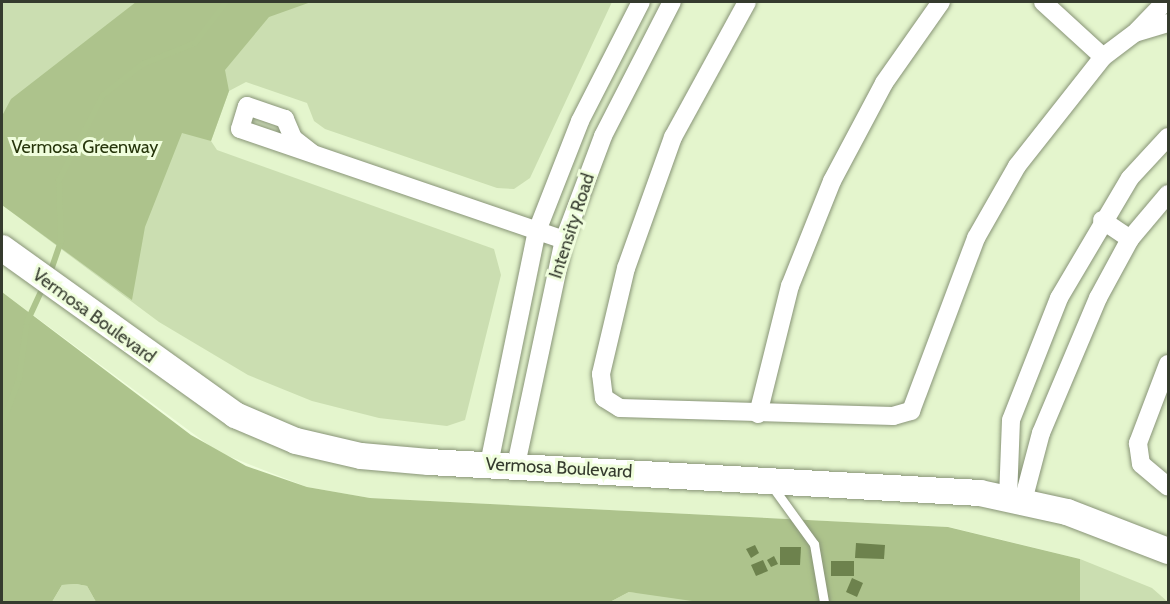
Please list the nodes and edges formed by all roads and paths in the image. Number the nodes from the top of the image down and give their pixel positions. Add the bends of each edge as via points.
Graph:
1 (641, 2) edge
2 (672, 2) edge
3 (747, 2) edge
4 (941, 2) edge
5 (1043, 2) edge
6 (1165, 2) edge
7 (1168, 23) edge
8 (1135, 33) junction
9 (1103, 57) junction
10 (1168, 137) edge
11 (312, 153) dead end
12 (1168, 194) edge
13 (1102, 220) junction
14 (537, 231) junction
15 (564, 240) junction
16 (1130, 240) junction
17 (2, 248) edge
18 (1168, 364) edge
19 (758, 414) junction
20 (489, 464) junction
21 (516, 465) junction
22 (768, 482) junction
23 (1168, 487) edge
24 (1016, 499) junction
25 (1168, 551) edge
26 (824, 603) edge

1 - 14 street, Intensity Road via 580,122
2 - 15 street, Intensity Road via 608,126
3 - 19 street via 709,64 648,199 601,374 604,398 620,408
4 - 19 street via 884,83 832,182 790,286
5 - 9 street
6 - 8 street
7 - 8 street
8 - 9 street
9 - 19 street via 1023,157 976,238 911,411 893,417
10 - 13 street
11 - 14 street
12 - 16 street
13 - 16 street
13 - 24 street via 1059,297 1011,420
14 - 15 street
14 - 20 street, Intensity Road
15 - 21 street, Intensity Road
16 - 24 street via 1098,297
17 - 20 main road, Vermosa Boulevard via 109,330 236,415 296,441 361,456
18 - 23 street via 1138,443 1141,464
20 - 21 main road, Vermosa Boulevard
21 - 22 main road, Vermosa Boulevard
22 - 24 main road, Vermosa Boulevard via 935,489
22 - 26 lane via 814,544
24 - 25 main road, Vermosa Boulevard via 1109,525

